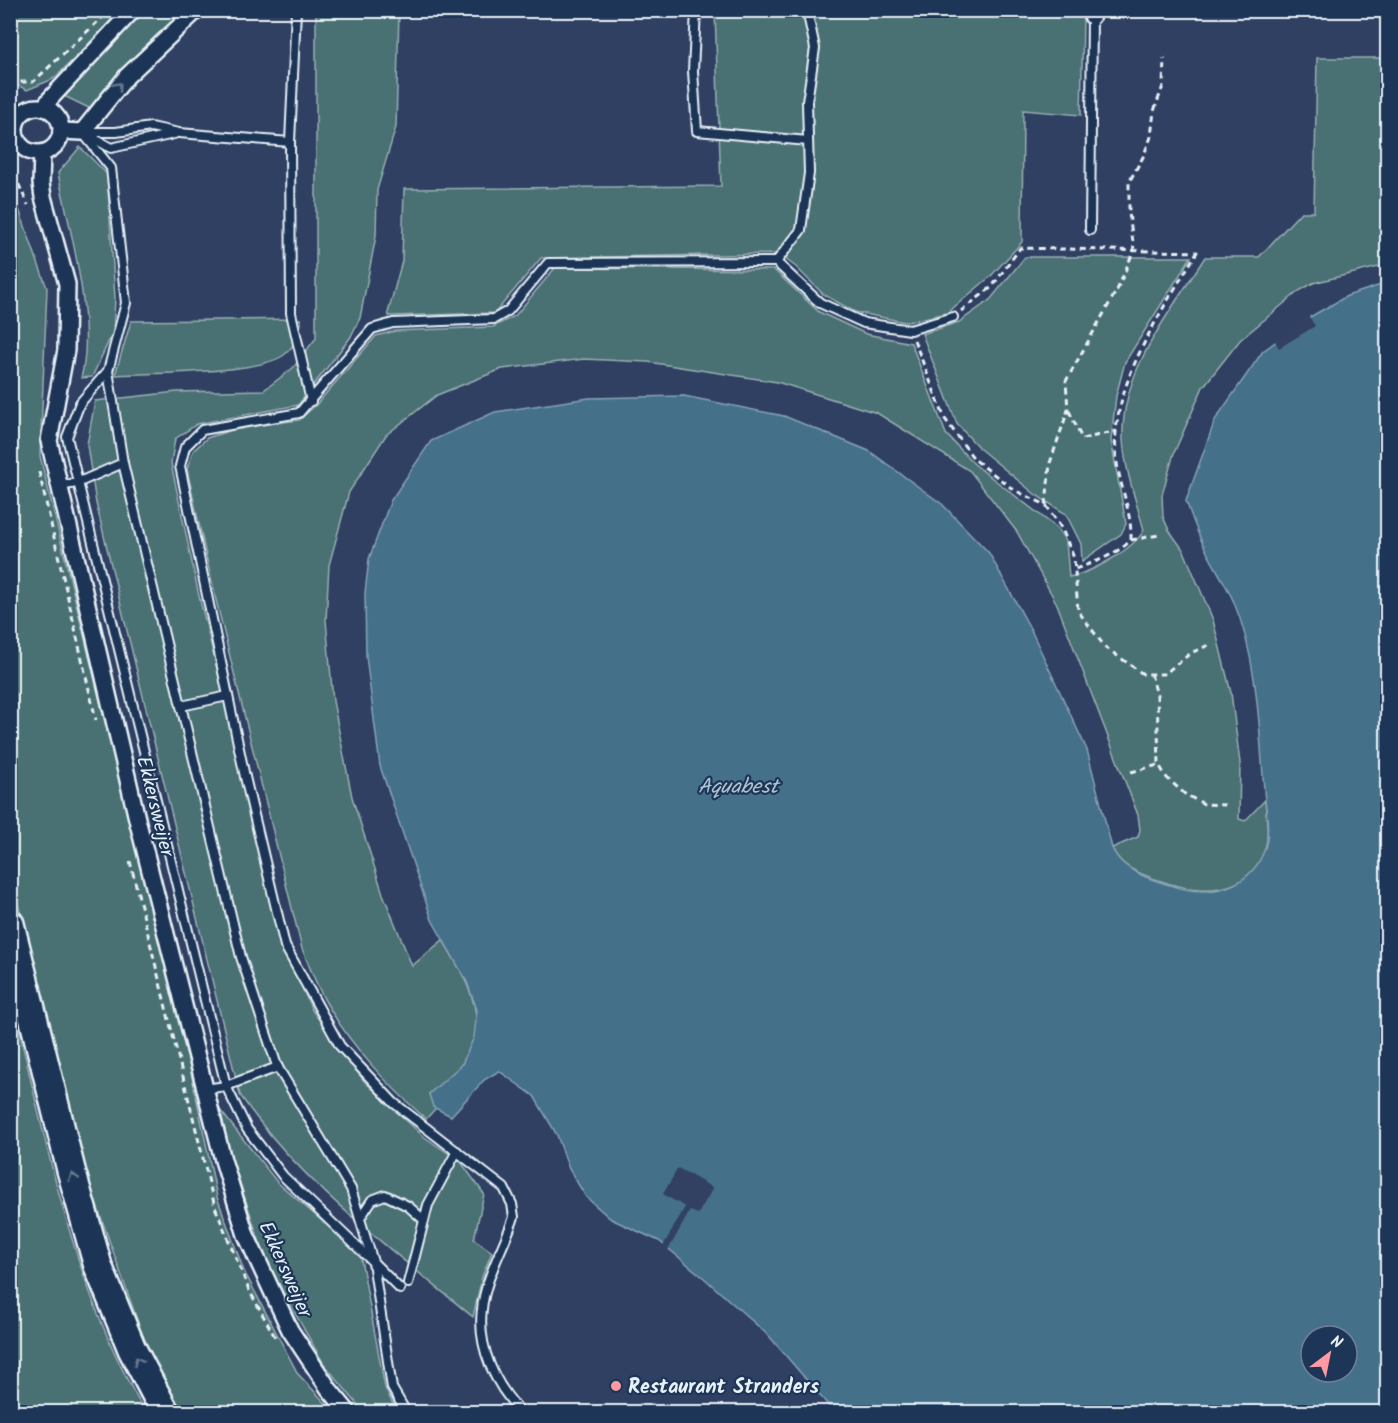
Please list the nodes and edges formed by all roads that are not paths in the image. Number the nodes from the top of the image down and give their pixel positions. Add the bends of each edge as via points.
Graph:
1 (133, 10) edge
2 (197, 10) edge
3 (296, 10) edge
4 (696, 10) edge
5 (807, 10) edge
6 (1092, 13) edge
7 (45, 108) junction
8 (15, 111) edge
9 (61, 131) junction
10 (82, 132) junction
11 (178, 133) junction
12 (808, 141) junction
13 (290, 142) junction
14 (42, 153) junction
15 (1090, 230) dead end
16 (776, 262) junction
17 (953, 317) road end
18 (108, 371) junction
19 (311, 401) junction
20 (123, 463) junction
21 (77, 483) junction
22 (58, 486) junction
23 (228, 696) junction
24 (181, 706) junction
25 (10, 924) edge
26 (278, 1067) junction
27 (226, 1086) junction
28 (205, 1089) junction
29 (457, 1151) junction
30 (360, 1218) junction
31 (424, 1220) junction
32 (373, 1262) junction
33 (408, 1283) dead end
34 (400, 1290) dead end
35 (165, 1413) edge
36 (348, 1413) edge
37 (406, 1413) edge
38 (521, 1413) edge

1 - 7 street
10 -> 2 street via 127,76
3 - 13 lane
4 - 12 lane via 693,71 697,131
5 - 12 lane via 815,48 807,102
6 - 15 lane
7 - 8 street
7 - 9 street via 56,115
8 - 14 street via 18,142 26,150
9 - 10 street
9 - 14 street via 57,145
10 - 11 lane via 151,127
10 - 11 lane via 111,148
10 - 18 lane via 111,168 126,303
11 - 13 lane
12 - 16 lane via 809,173 801,230
13 - 19 lane via 291,313
14 - 22 street, Ekkersweijer via 40,183 67,284 66,350 49,441
16 - 17 lane via 820,303 864,323 910,330
16 - 19 lane via 548,263 508,311 494,319 393,323 372,329
18 - 20 lane
18 - 21 lane via 80,403 67,437
19 - 23 lane via 298,413 202,430 185,447 180,466
20 - 21 lane
20 - 24 lane
21 - 22 lane
21 - 27 lane
22 - 28 street, Ekkersweijer
23 - 24 lane
23 - 29 lane via 285,946 340,1046 394,1103
24 - 26 lane via 241,957
35 -> 25 highway via 132,1349 98,1266
26 - 27 lane
26 - 30 lane via 351,1189
27 - 28 lane
27 - 32 lane via 248,1129 283,1176
28 - 36 street, Ekkersweijer via 246,1235 290,1330
29 - 31 lane
29 - 38 lane via 504,1188 513,1204 514,1217 482,1309 483,1336 491,1373
30 - 31 lane via 372,1200 386,1195
30 - 32 lane
31 - 33 lane
32 - 34 lane
32 - 37 lane via 392,1388

